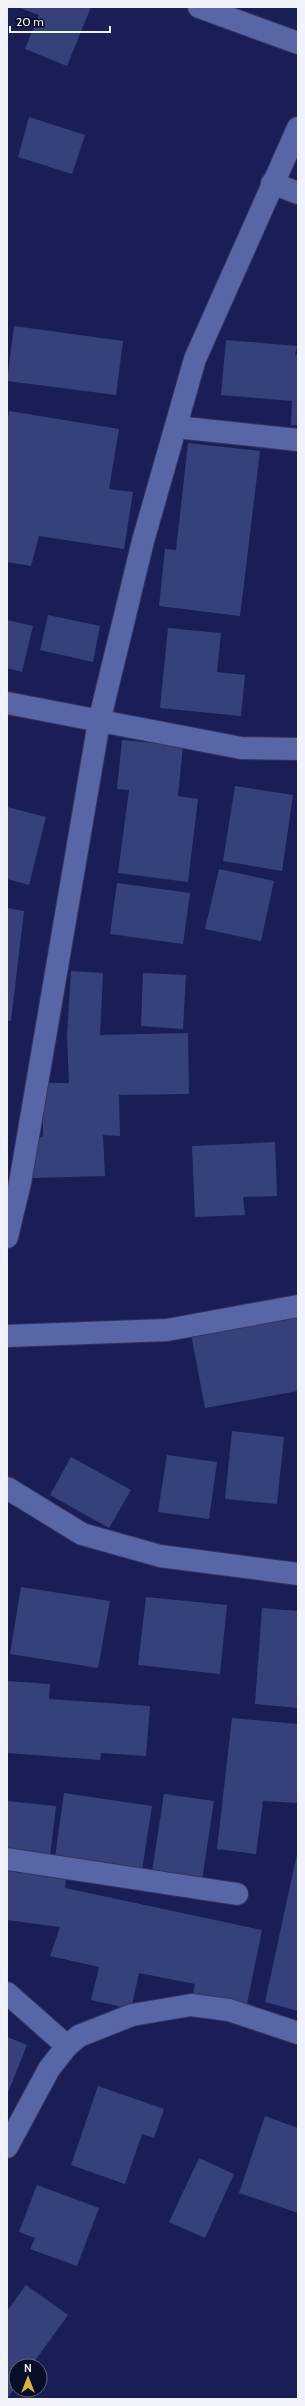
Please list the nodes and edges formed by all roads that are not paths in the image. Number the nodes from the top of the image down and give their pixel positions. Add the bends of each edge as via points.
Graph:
1 (199, 7) edge
2 (298, 43) edge
3 (298, 128) edge
4 (272, 183) junction
5 (298, 193) edge
6 (176, 427) junction
7 (298, 440) edge
8 (7, 703) edge
9 (99, 722) junction
10 (298, 749) edge
11 (7, 1237) edge
12 (298, 1306) edge
13 (7, 1336) edge
14 (7, 1488) edge
15 (298, 1574) edge
16 (7, 1859) edge
17 (237, 1894) dead end
18 (7, 1993) edge
19 (298, 2033) edge
20 (67, 2046) junction
21 (7, 2147) edge

1 - 2 street
3 - 4 street
4 - 5 street
4 - 6 street via 195,359
6 - 7 street
6 - 9 street via 143,542
8 - 9 street
9 - 10 street via 241,748
9 - 11 street via 22,1176
12 - 13 street via 167,1330
14 - 15 street via 82,1534 160,1556
16 - 17 street
18 - 20 street
19 - 20 street via 228,2010 191,2005 132,2015 79,2036
20 - 21 street via 49,2069

